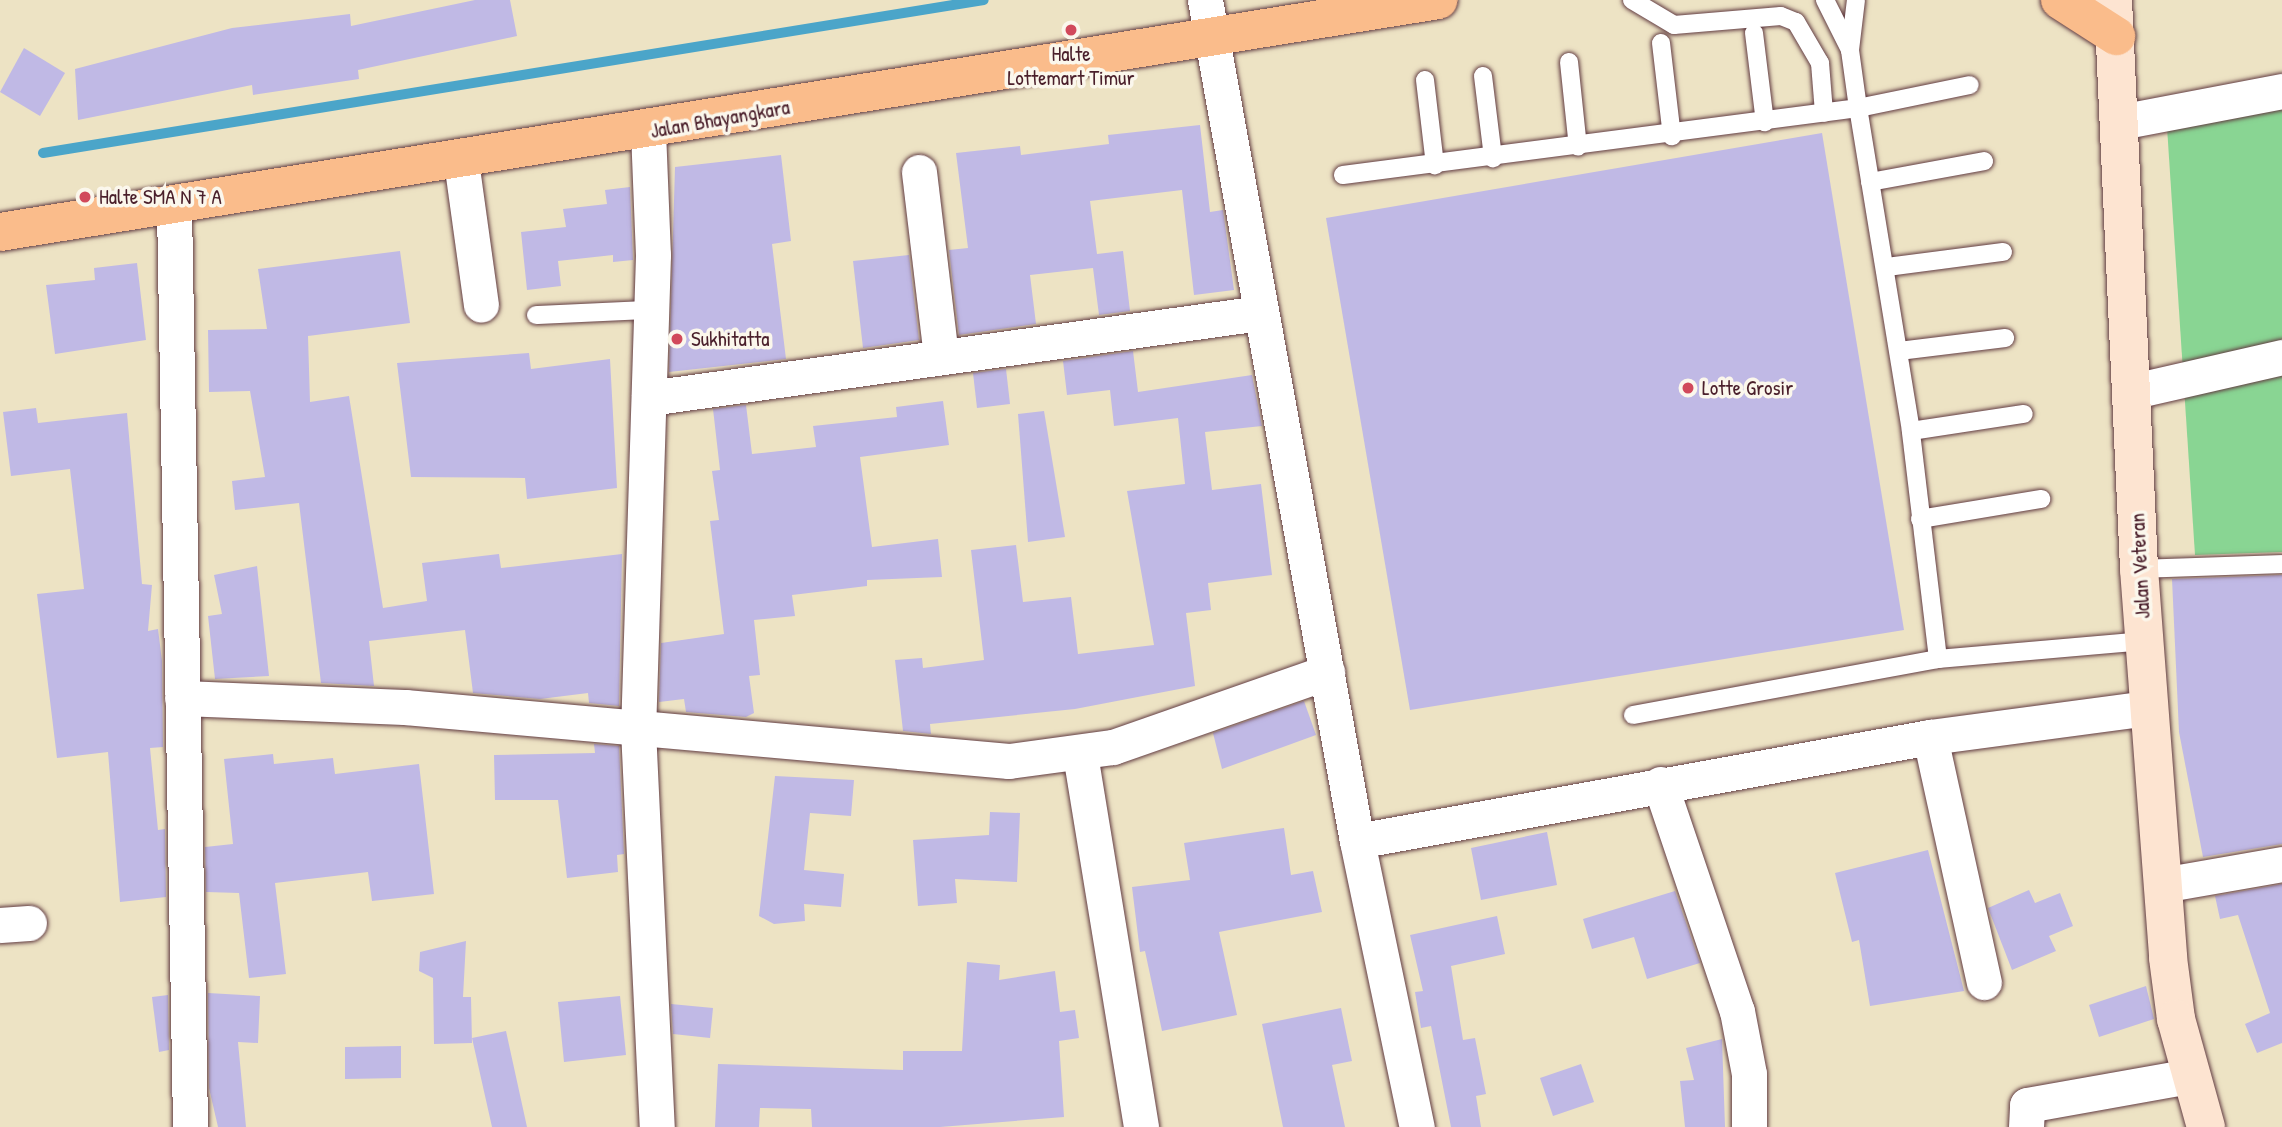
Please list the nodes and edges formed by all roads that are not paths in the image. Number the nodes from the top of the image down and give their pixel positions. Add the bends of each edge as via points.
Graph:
1 (1205, 0) edge
2 (1438, 0) edge
3 (1632, 0) edge
4 (1825, 0) edge
5 (1856, 0) edge
6 (2060, 0) edge
7 (2114, 18) edge
8 (1754, 33) dead end
9 (1211, 37) junction
10 (1661, 43) dead end
11 (1850, 50) junction
12 (1569, 62) dead end
13 (1483, 76) dead end
14 (1425, 80) dead end
15 (1970, 85) dead end
16 (2282, 91) edge
17 (1858, 108) junction
18 (1824, 113) junction
19 (1765, 122) junction
20 (2120, 122) junction
21 (648, 131) junction
22 (1672, 136) junction
23 (1578, 147) junction
24 (1493, 158) junction
25 (461, 161) junction
26 (1984, 161) dead end
27 (1435, 165) junction
28 (919, 172) dead end
29 (1343, 175) dead end
30 (1870, 182) junction
31 (174, 207) junction
32 (0, 232) edge
33 (2003, 252) dead end
34 (1887, 267) junction
35 (481, 305) dead end
36 (648, 310) junction
37 (1260, 313) junction
38 (536, 314) dead end
39 (2006, 338) dead end
40 (1899, 351) junction
41 (941, 356) junction
42 (2282, 357) edge
43 (2134, 391) junction
44 (649, 398) junction
45 (2024, 414) dead end
46 (1911, 431) junction
47 (2041, 499) dead end
48 (1920, 519) junction
49 (2282, 564) edge
50 (2139, 569) junction
51 (2144, 640) junction
52 (1938, 659) junction
53 (1327, 672) junction
54 (182, 698) junction
55 (2148, 708) junction
56 (1633, 715) dead end
57 (638, 729) junction
58 (1930, 737) junction
59 (1080, 754) junction
60 (1660, 784) junction
61 (1357, 841) junction
62 (2282, 864) edge
63 (2162, 885) junction
64 (1984, 982) dead end
65 (2190, 1076) junction
66 (190, 1127) edge
67 (657, 1127) edge
68 (1142, 1127) edge
69 (1417, 1127) edge
70 (1749, 1127) edge
71 (2026, 1127) edge
72 (2206, 1127) edge

1 - 9 street
2 - 9 main road, Jalan Bhayangkara
3 - 18 lane via 1674,25 1781,16 1796,22 1820,63
4 - 11 lane
5 - 11 lane
6 - 7 main road
7 - 20 street, Jalan Veteran
8 - 19 lane
9 - 21 main road, Jalan Bhayangkara
9 - 37 street
10 - 22 lane
11 - 17 lane
12 - 23 lane
13 - 24 lane
14 - 27 lane
15 - 17 lane
16 - 20 street
17 - 18 lane
17 - 30 lane
18 - 19 lane
19 - 22 lane
20 - 43 street, Jalan Veteran
21 - 25 main road, Jalan Bhayangkara
21 - 36 street via 653,255
22 - 23 lane
23 - 24 lane
24 - 27 lane
25 - 31 main road, Jalan Bhayangkara
25 - 35 street
26 - 30 lane
27 - 29 lane
28 - 41 street
30 - 34 lane
31 - 32 main road, Jalan Bhayangkara
31 - 54 street
33 - 34 lane
34 - 40 lane
36 - 38 lane
36 - 44 street
37 - 41 street
37 - 53 street
39 - 40 lane
40 - 46 lane
41 - 44 street
42 - 43 street
43 - 50 street, Jalan Veteran
44 - 57 street
45 - 46 lane
46 - 48 lane
47 - 48 lane
48 - 52 lane
49 - 50 lane
50 - 51 street, Jalan Veteran
51 - 52 lane
51 - 55 street, Jalan Veteran
52 - 56 lane
53 - 59 street
53 - 61 street
54 - 57 street via 405,707
54 - 66 street
55 - 58 street
55 - 63 street, Jalan Veteran
57 - 59 street via 1009,761
57 - 67 street
58 - 60 street
58 - 64 street
59 - 68 street
60 - 61 street
60 - 70 street via 1737,1011 1749,1074
61 - 69 street
62 - 63 street
63 - 65 street, Jalan Veteran via 2175,1006
65 - 71 street via 2027,1105
65 - 72 street, Jalan Veteran

